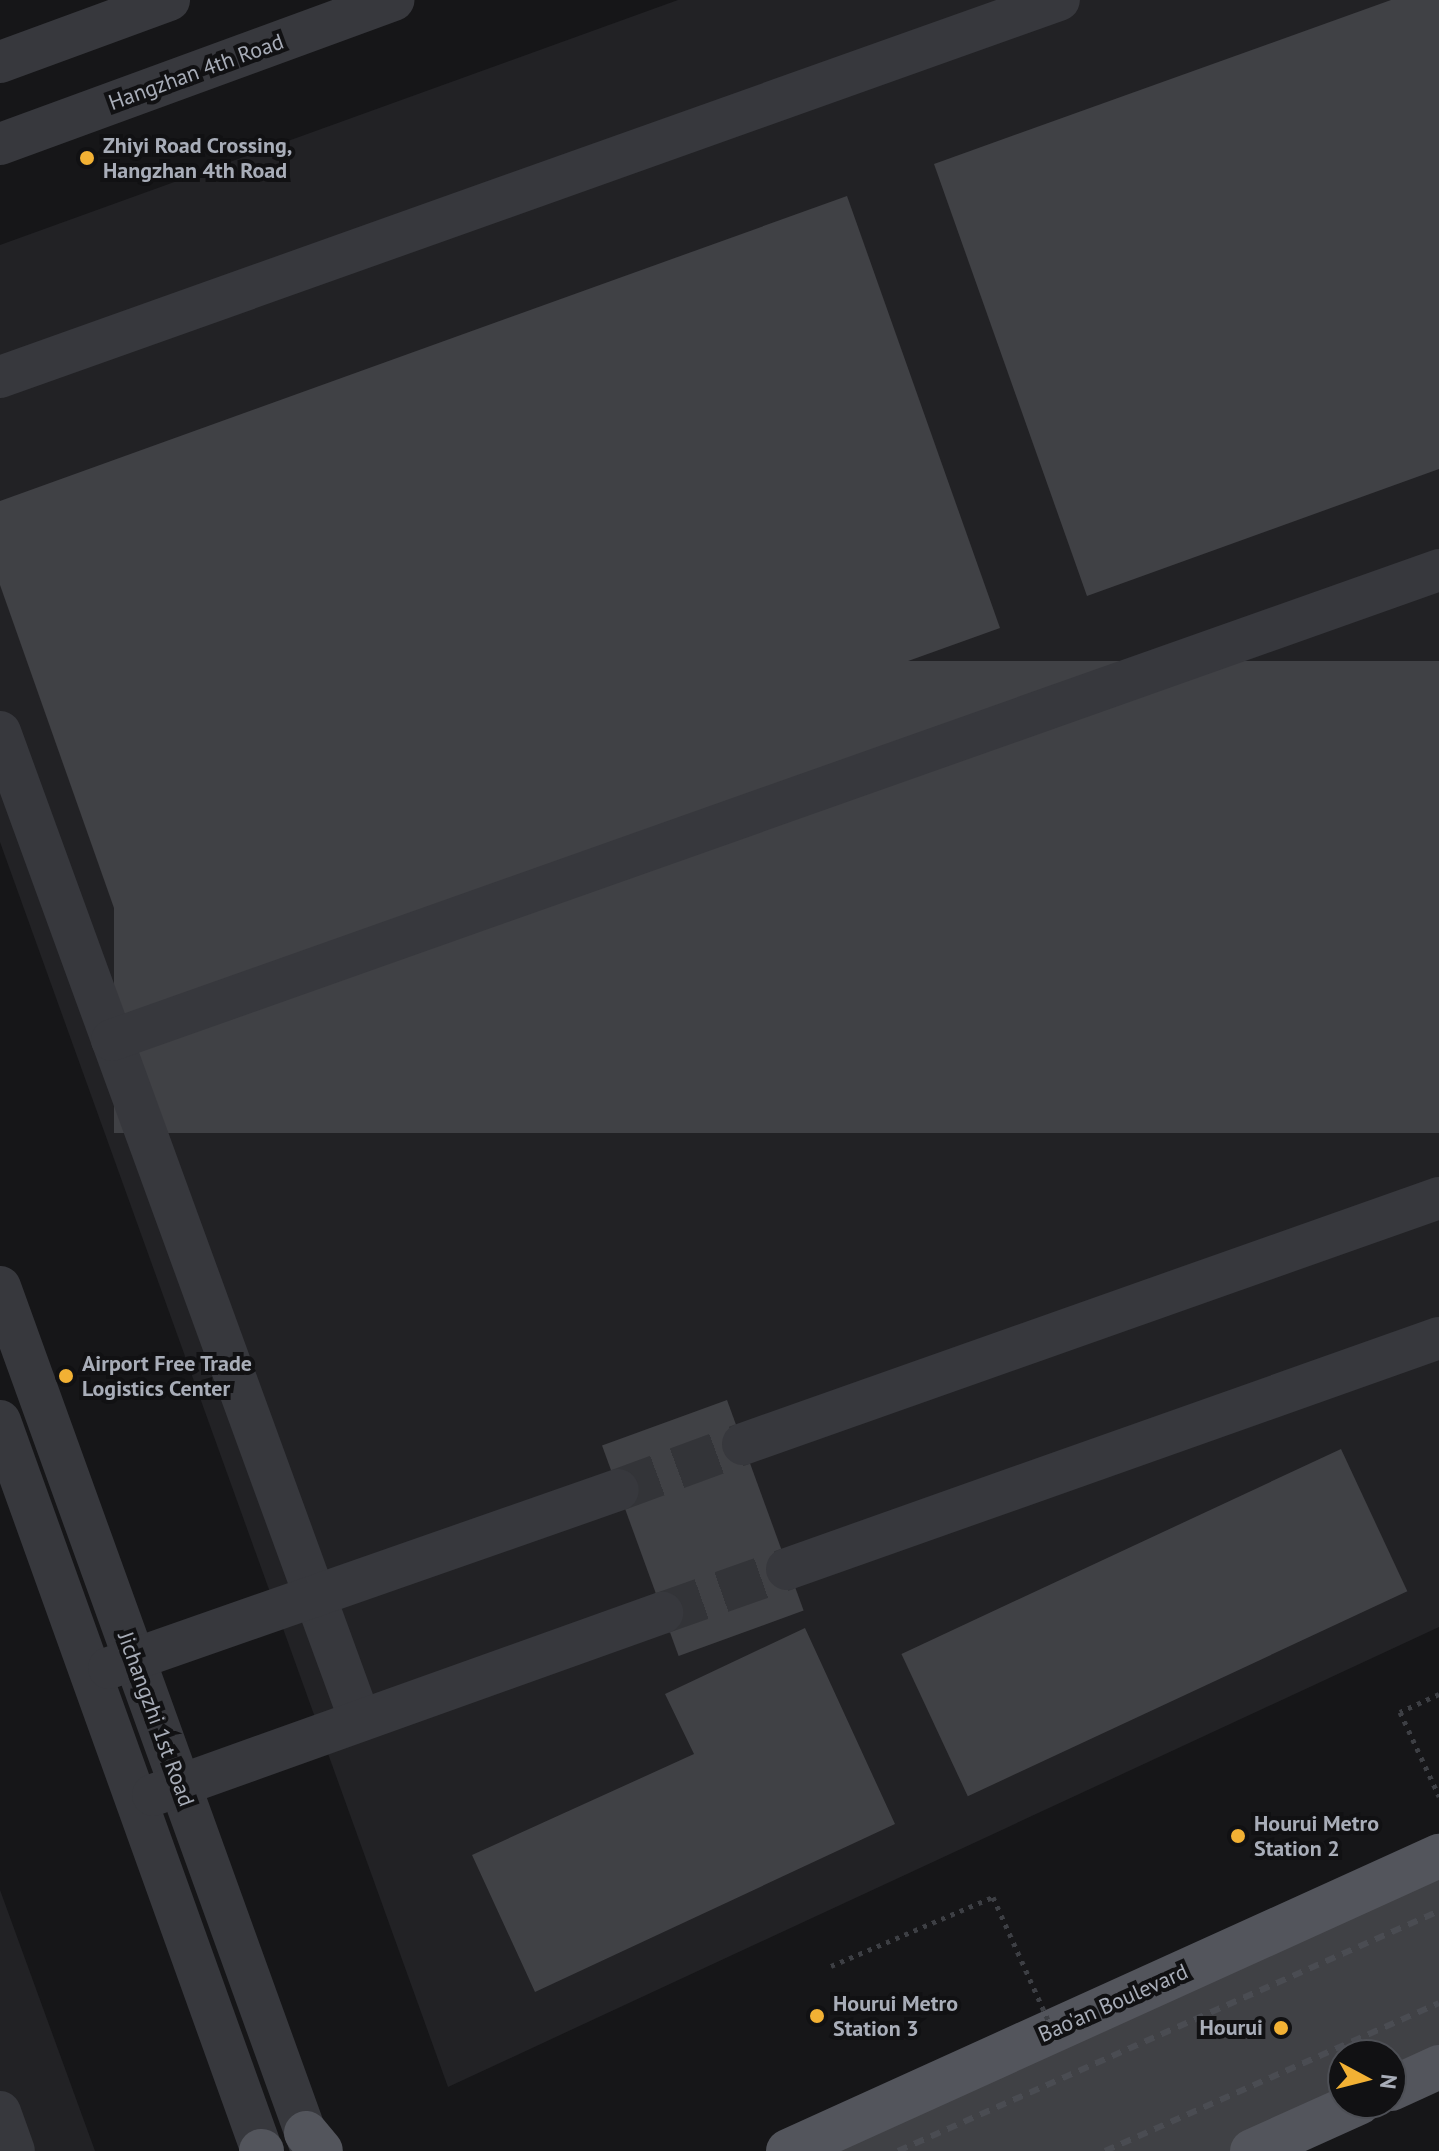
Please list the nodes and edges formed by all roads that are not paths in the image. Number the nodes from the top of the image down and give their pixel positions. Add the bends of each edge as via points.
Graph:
1 (169, 0) edge
2 (393, 0) edge
3 (1059, 0) edge
4 (0, 62) edge
5 (0, 144) edge
6 (0, 377) edge
7 (1439, 570) edge
8 (0, 732) edge
9 (112, 1040) junction
10 (1439, 1198) edge
11 (0, 1287) edge
12 (1439, 1338) edge
13 (0, 1421) edge
14 (743, 1444) tunnel mouth
15 (618, 1490) tunnel mouth
16 (787, 1569) tunnel mouth
17 (315, 1595) junction
18 (662, 1613) tunnel mouth
19 (135, 1659) junction
20 (91, 1675) junction
21 (360, 1720) junction
22 (180, 1786) junction
23 (136, 1801) junction
24 (1439, 1856) edge
25 (1439, 2067) edge
26 (1407, 2082) edge
27 (0, 2112) edge
28 (1327, 2117) edge
29 (313, 2145) edge
30 (14, 2151) edge
31 (262, 2151) edge
32 (788, 2151) edge
33 (1252, 2151) edge

1 - 4 street
2 - 5 street, Hangzhan 4th Road
3 - 6 street
7 - 9 street
8 - 9 street
9 - 17 street
10 - 14 street
11 - 19 street, Jichangzhi 1st Road
12 - 16 street
13 - 20 street, Jichangzhi 1st Road
15 - 17 street
17 - 19 street
17 - 21 street
18 - 21 street
19 - 20 street
19 - 22 street, Jichangzhi 1st Road
20 - 23 street, Jichangzhi 1st Road
21 - 22 street
22 - 23 street
22 - 29 street, Jichangzhi 1st Road
23 - 31 street, Jichangzhi 1st Road
24 - 32 main road, Bao'an Boulevard
25 - 26 main road
27 - 30 street
28 - 33 main road

